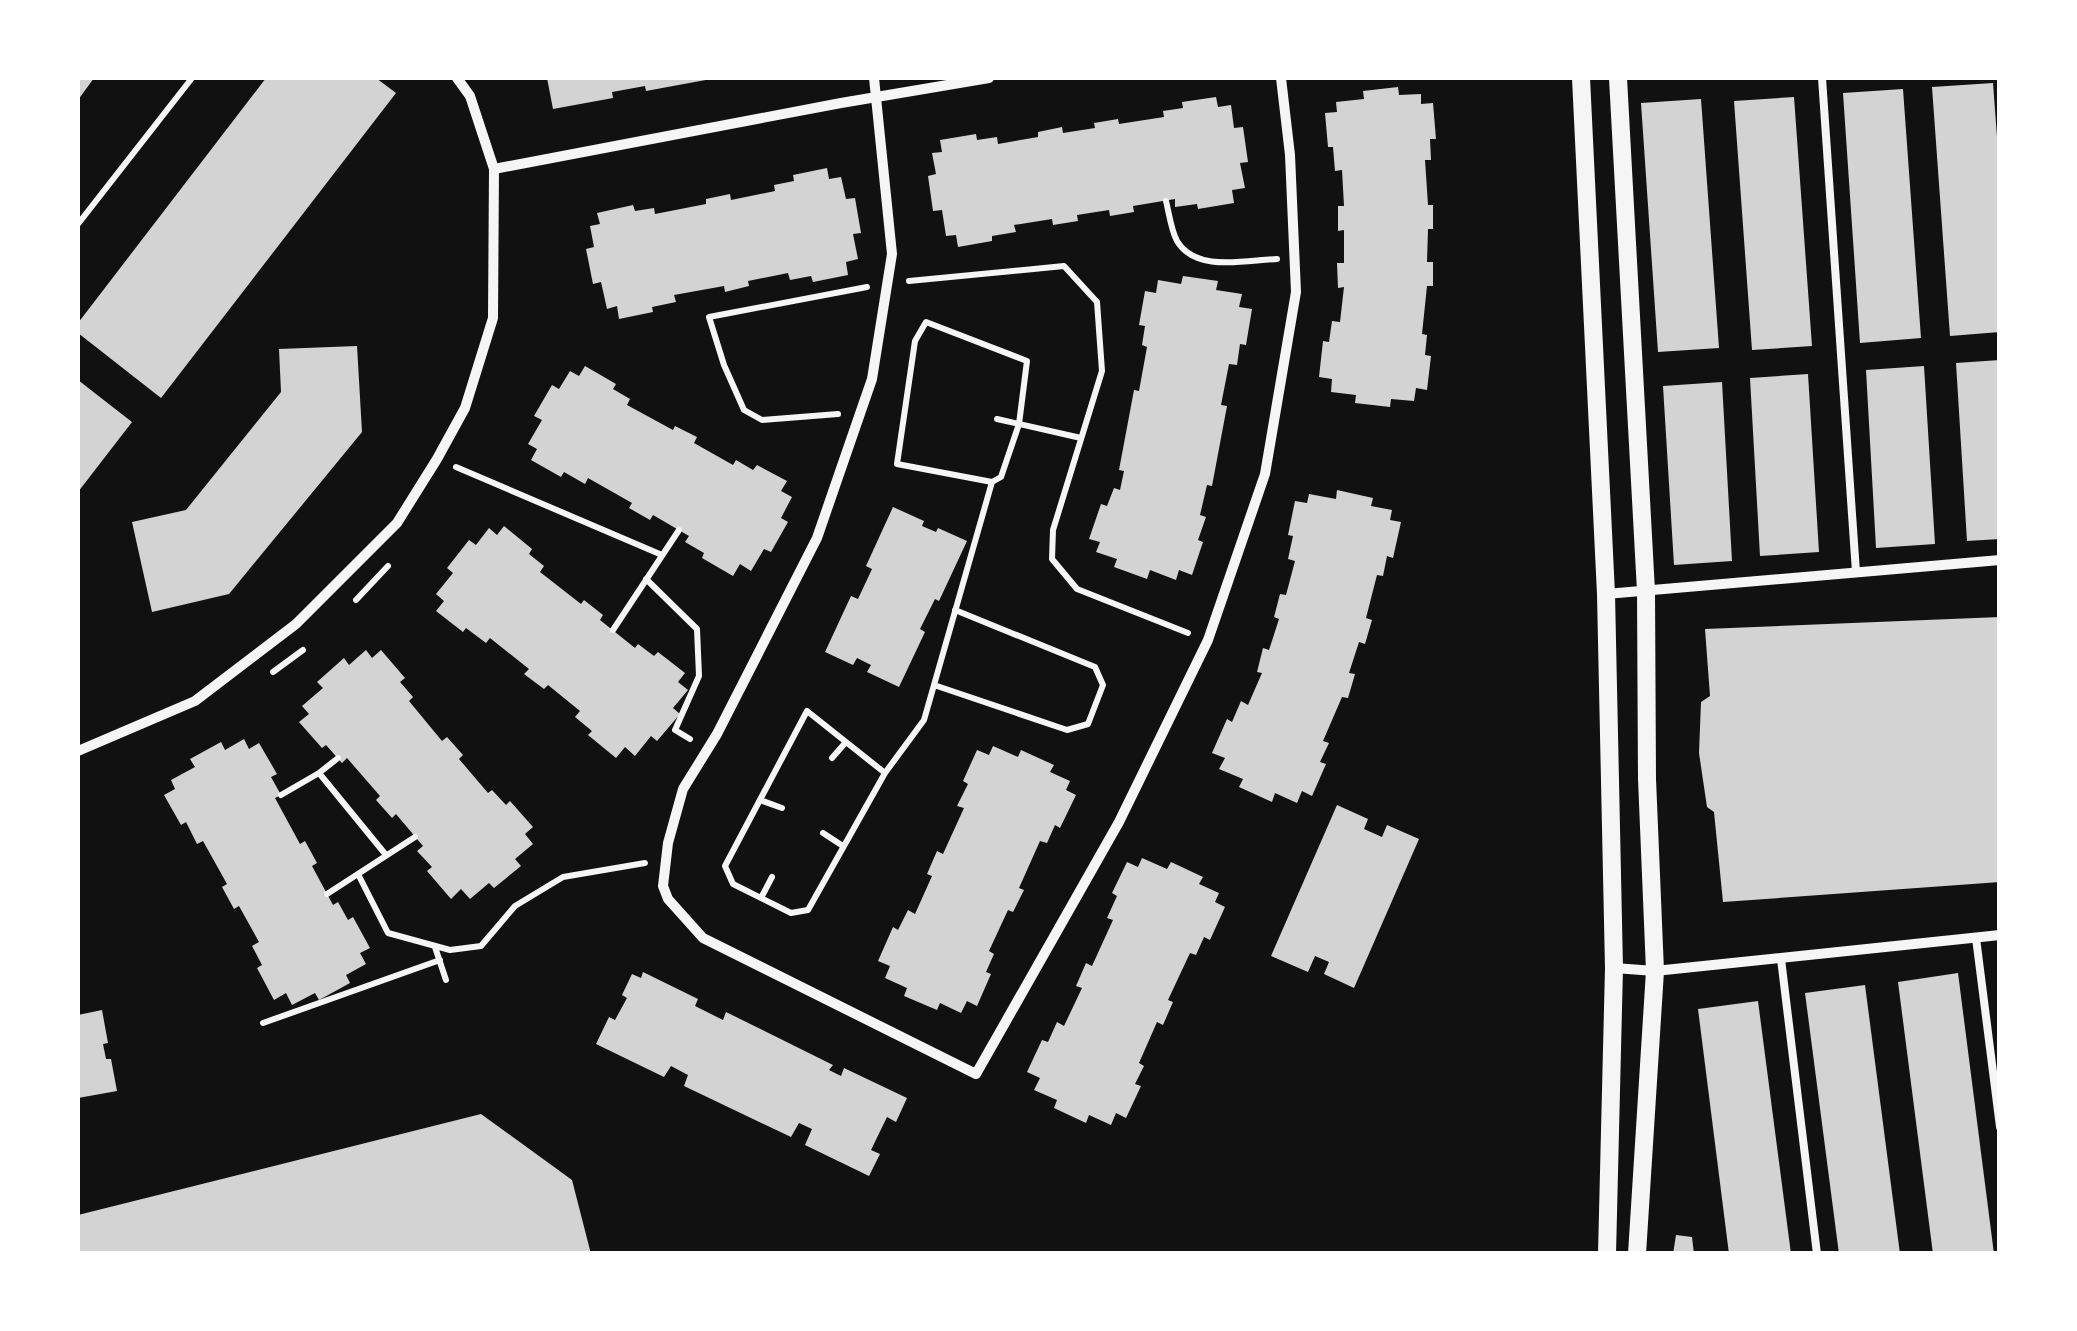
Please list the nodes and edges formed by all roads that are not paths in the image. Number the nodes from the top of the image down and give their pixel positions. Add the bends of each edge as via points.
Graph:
1 (456, 78) edge
2 (874, 78) edge
3 (989, 78) edge
4 (1281, 78) edge
5 (1581, 78) edge
6 (1618, 78) edge
7 (1822, 78) edge
8 (877, 97) junction
9 (494, 169) junction
10 (2000, 560) edge
11 (1856, 572) junction
12 (1646, 591) junction
13 (1606, 594) junction
14 (78, 752) edge
15 (2000, 935) edge
16 (1976, 938) junction
17 (1781, 959) junction
18 (1614, 968) junction
19 (1655, 971) junction
20 (2000, 1126) edge
21 (1607, 1254) edge
22 (1637, 1254) edge
23 (1816, 1254) edge

1 - 9 street via 470,96
2 - 8 street
3 - 8 street
4 - 8 street via 1296,292 1265,474 1208,640 1119,822 976,1074 703,938 663,886 683,789 817,538 872,379 892,254
5 - 13 street
6 - 12 street
7 - 11 lane
8 - 9 street
9 - 14 street via 493,318 465,408 396,523 296,624 195,701
10 - 11 street
11 - 12 street
12 - 13 street
12 - 19 street
13 - 18 street
15 - 16 street
16 - 17 street
16 - 20 lane
17 - 19 street
17 - 23 lane
18 - 19 street
18 - 21 street
19 - 22 street

